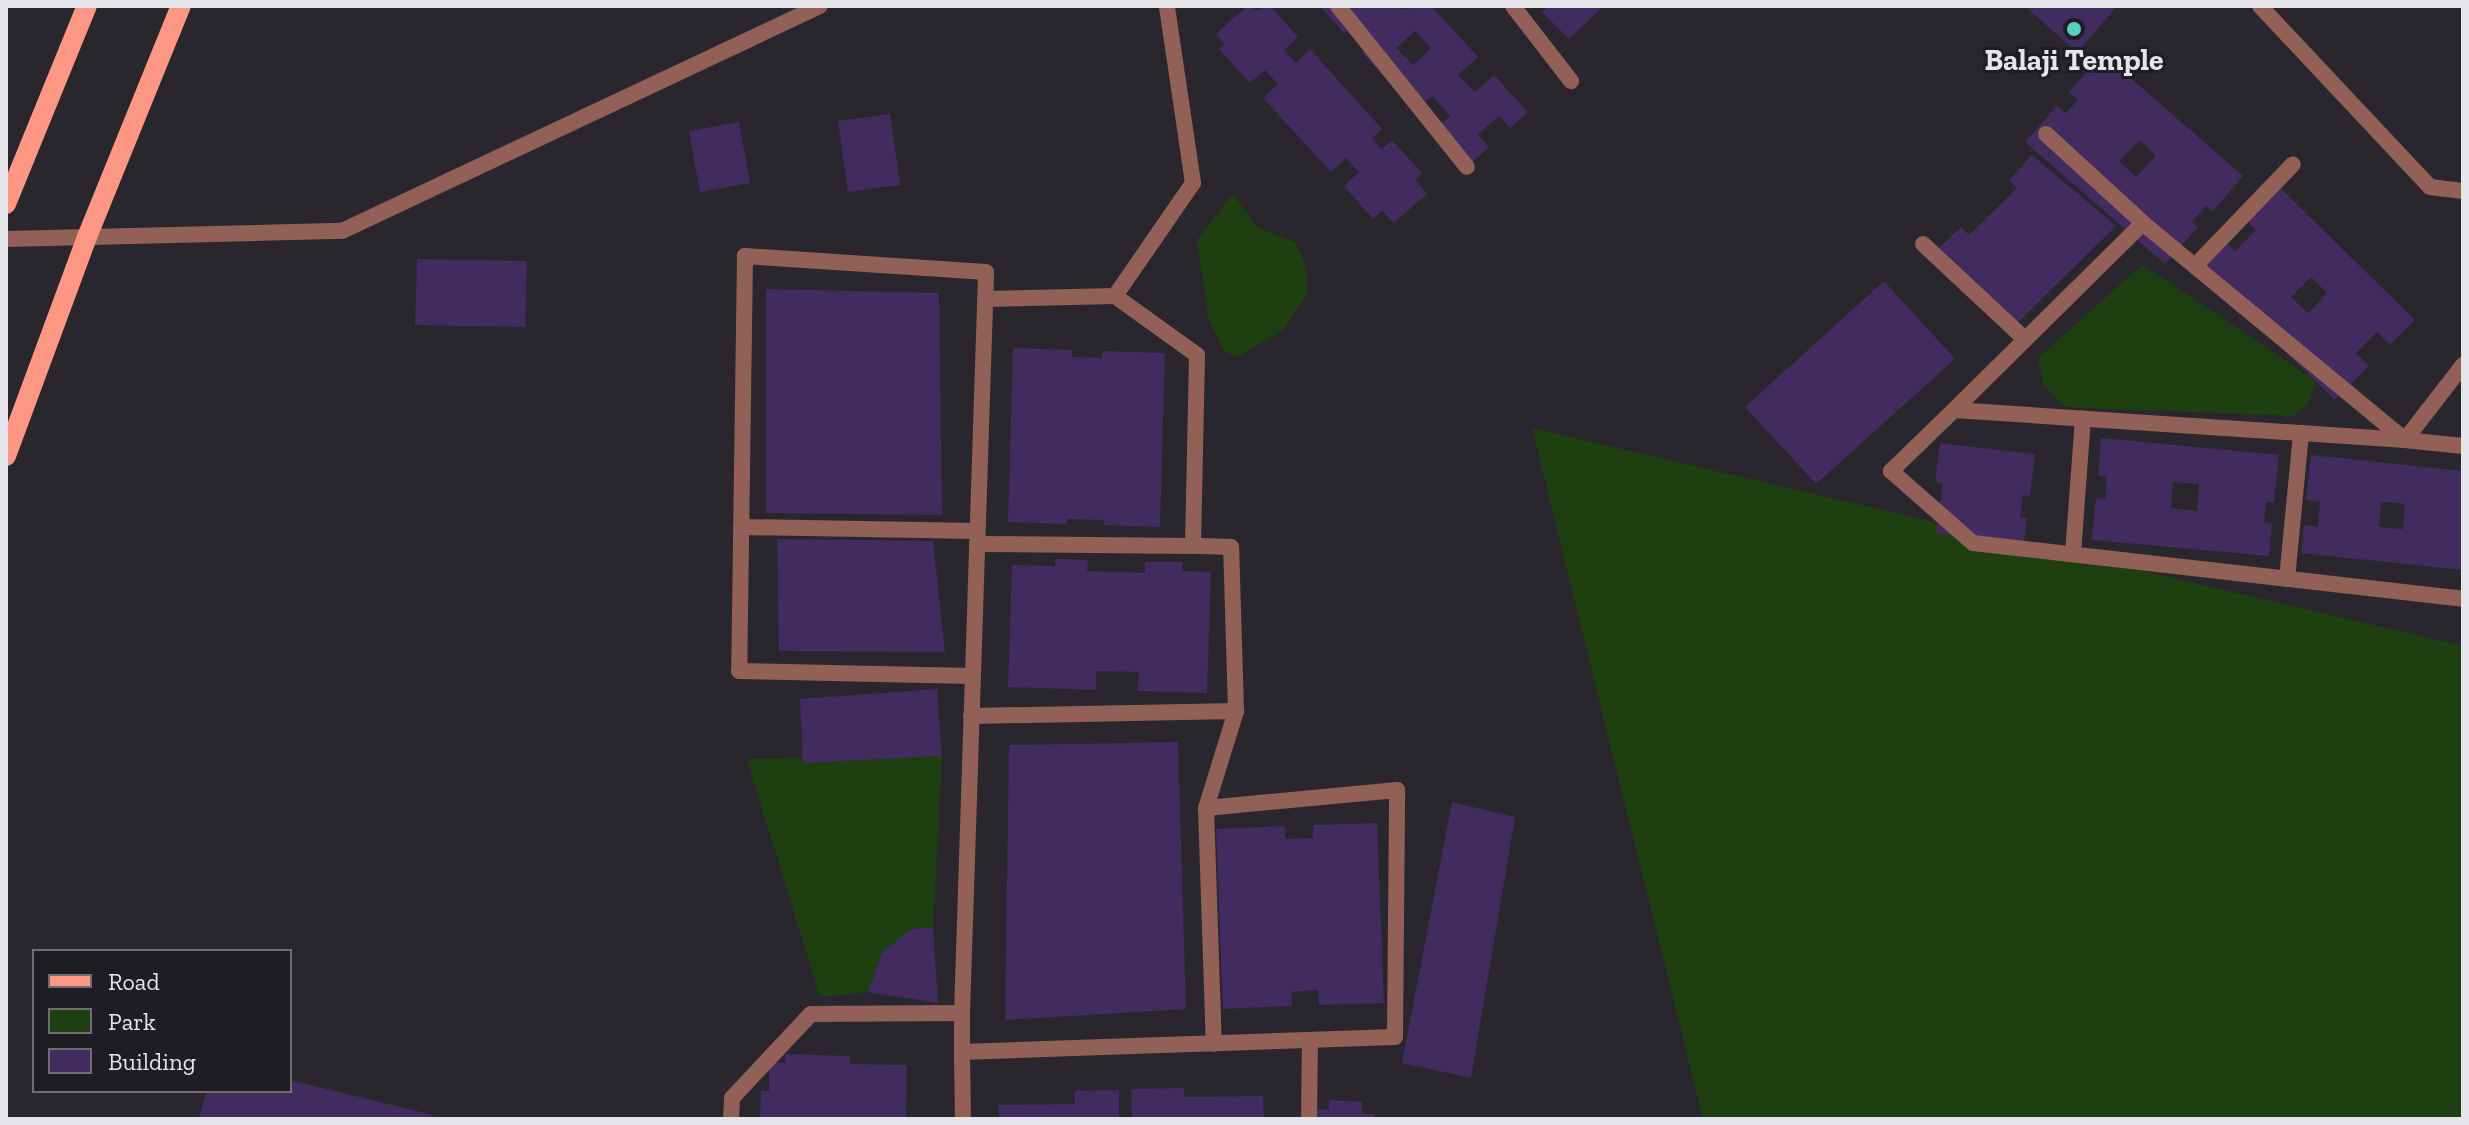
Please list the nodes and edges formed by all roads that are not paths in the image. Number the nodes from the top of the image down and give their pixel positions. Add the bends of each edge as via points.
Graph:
1 (87, 6) edge
2 (181, 6) edge
3 (820, 6) edge
4 (1167, 6) edge
5 (1338, 6) edge
6 (1513, 6) edge
7 (2260, 6) edge
8 (788, 13) edge
9 (1571, 81) dead end
10 (2046, 134) dead end
11 (2293, 164) dead end
12 (1467, 167) dead end
13 (2463, 191) edge
14 (6, 204) edge
15 (2143, 223) junction
16 (87, 237) junction
17 (6, 239) edge
18 (1923, 244) dead end
19 (2195, 266) junction
20 (1115, 296) junction
21 (985, 299) junction
22 (2025, 339) junction
23 (2463, 365) edge
24 (1954, 410) junction
25 (2083, 418) junction
26 (2301, 433) junction
27 (2405, 440) junction
28 (2463, 446) edge
29 (6, 456) edge
30 (741, 527) junction
31 (977, 538) junction
32 (1193, 546) junction
33 (2073, 554) junction
34 (2287, 579) junction
35 (2463, 599) edge
36 (972, 676) junction
37 (1236, 711) junction
38 (971, 716) junction
39 (1206, 808) junction
40 (962, 1013) junction
41 (1310, 1041) junction
42 (1214, 1044) junction
43 (962, 1052) junction
44 (731, 1119) edge
45 (963, 1119) edge
46 (1309, 1119) edge

1 - 14 main road
2 - 16 main road
3 - 8 street
4 - 20 street via 1193,183
5 - 12 street
6 - 9 street
7 - 13 street via 2430,187
8 - 16 street via 342,231
10 - 15 street
11 - 19 street
15 - 19 street
15 - 22 street
16 - 17 street
16 - 29 main road
18 - 22 street
19 - 27 street
20 - 21 street
20 - 32 street via 1197,355
21 - 30 street via 986,272 745,256
21 - 31 street
22 - 24 street
23 - 27 street
24 - 25 street
24 - 33 street via 1891,471 1973,543
25 - 26 street
25 - 33 street
26 - 27 street
26 - 34 street
27 - 28 street
30 - 31 street
30 - 36 street via 739,671
31 - 32 street
31 - 36 street
32 - 37 street via 1231,547
33 - 34 street
34 - 35 street
36 - 38 street
37 - 38 street
37 - 39 street
38 - 40 street
39 - 41 street via 1397,790 1395,1037
39 - 42 street
40 - 43 street
40 - 44 street via 811,1014 732,1098
41 - 42 street
41 - 46 street
42 - 43 street
43 - 45 street

